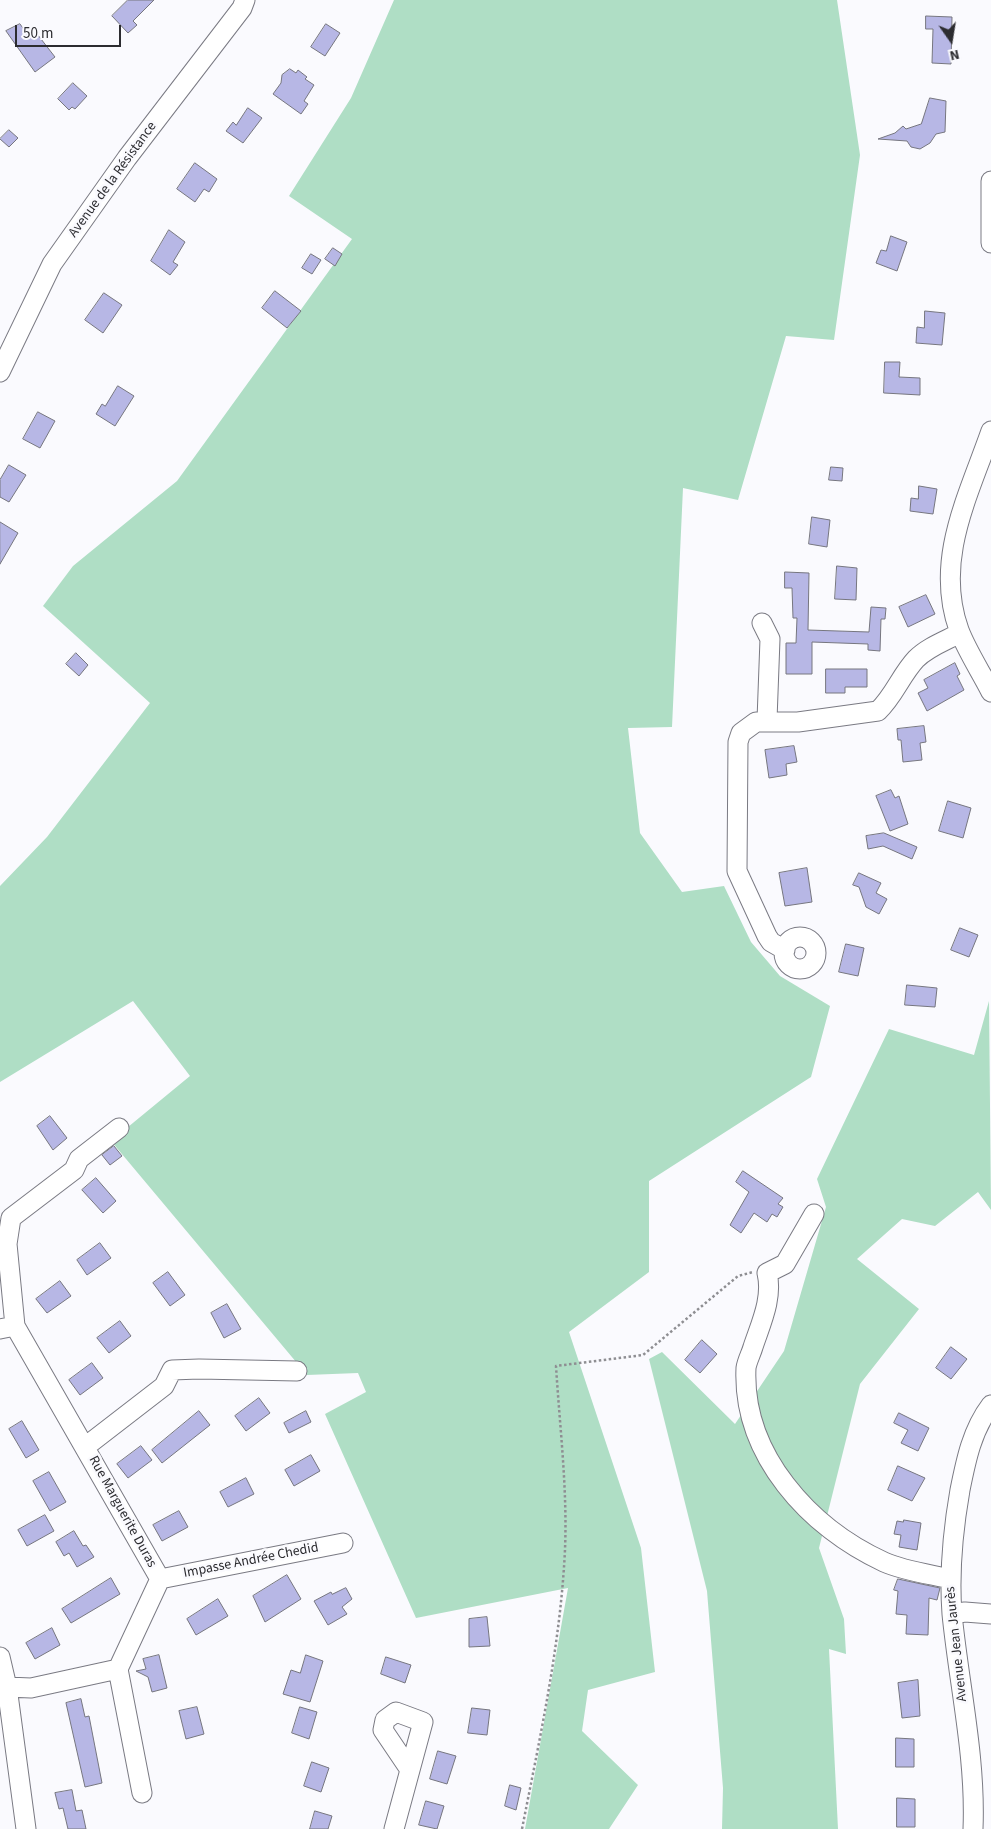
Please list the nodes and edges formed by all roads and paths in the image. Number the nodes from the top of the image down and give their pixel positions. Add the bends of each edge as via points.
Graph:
1 (245, 0) edge
2 (991, 181) edge
3 (991, 243) edge
4 (0, 372) edge
5 (991, 431) edge
6 (762, 623) dead end
7 (960, 633) junction
8 (991, 692) edge
9 (767, 720) junction
10 (785, 950) dead end
11 (119, 1128) dead end
12 (814, 1214) dead end
13 (767, 1273) junction
14 (8, 1328) edge
15 (297, 1371) dead end
16 (991, 1405) edge
17 (85, 1447) junction
18 (343, 1543) dead end
19 (160, 1578) junction
20 (951, 1580) junction
21 (952, 1614) junction
22 (991, 1614) edge
23 (0, 1657) edge
24 (118, 1669) junction
25 (4, 1692) edge
26 (410, 1770) dead end
27 (142, 1793) dead end
28 (26, 1829) edge
29 (394, 1829) edge
30 (522, 1829) edge
31 (973, 1829) edge

1 - 4 street, Avenue de la Résistance via 52,264
2 - 3 street
5 - 7 street via 953,538 949,568
6 - 9 street via 770,639
7 - 8 street
7 - 9 street via 925,651 915,660 878,711 798,722
9 - 10 street via 748,726 738,742 737,871 767,936
11 - 14 street via 79,1159 74,1170 11,1218 7,1244
12 - 13 street via 784,1264
13 - 20 street via 767,1305 746,1367 751,1413 766,1456 802,1505 847,1542 886,1563
13 - 30 path via 750,1271 738,1276 643,1355 556,1366 564,1494 564,1566 554,1665
14 - 17 street, Rue Marguerite Duras
15 - 17 street via 172,1370 164,1386
16 - 20 street, Avenue Jean Jaurès via 966,1461 958,1504
17 - 19 street, Rue Marguerite Duras
18 - 19 street, Impasse Andrée Chedid
19 - 24 street, Rue Marguerite Duras
20 - 21 street, Avenue Jean Jaurès
21 - 22 street
21 - 31 street, Avenue Jean Jaurès via 968,1745
23 - 25 street
24 - 25 street
24 - 27 street
25 - 28 street
26 - 29 street

